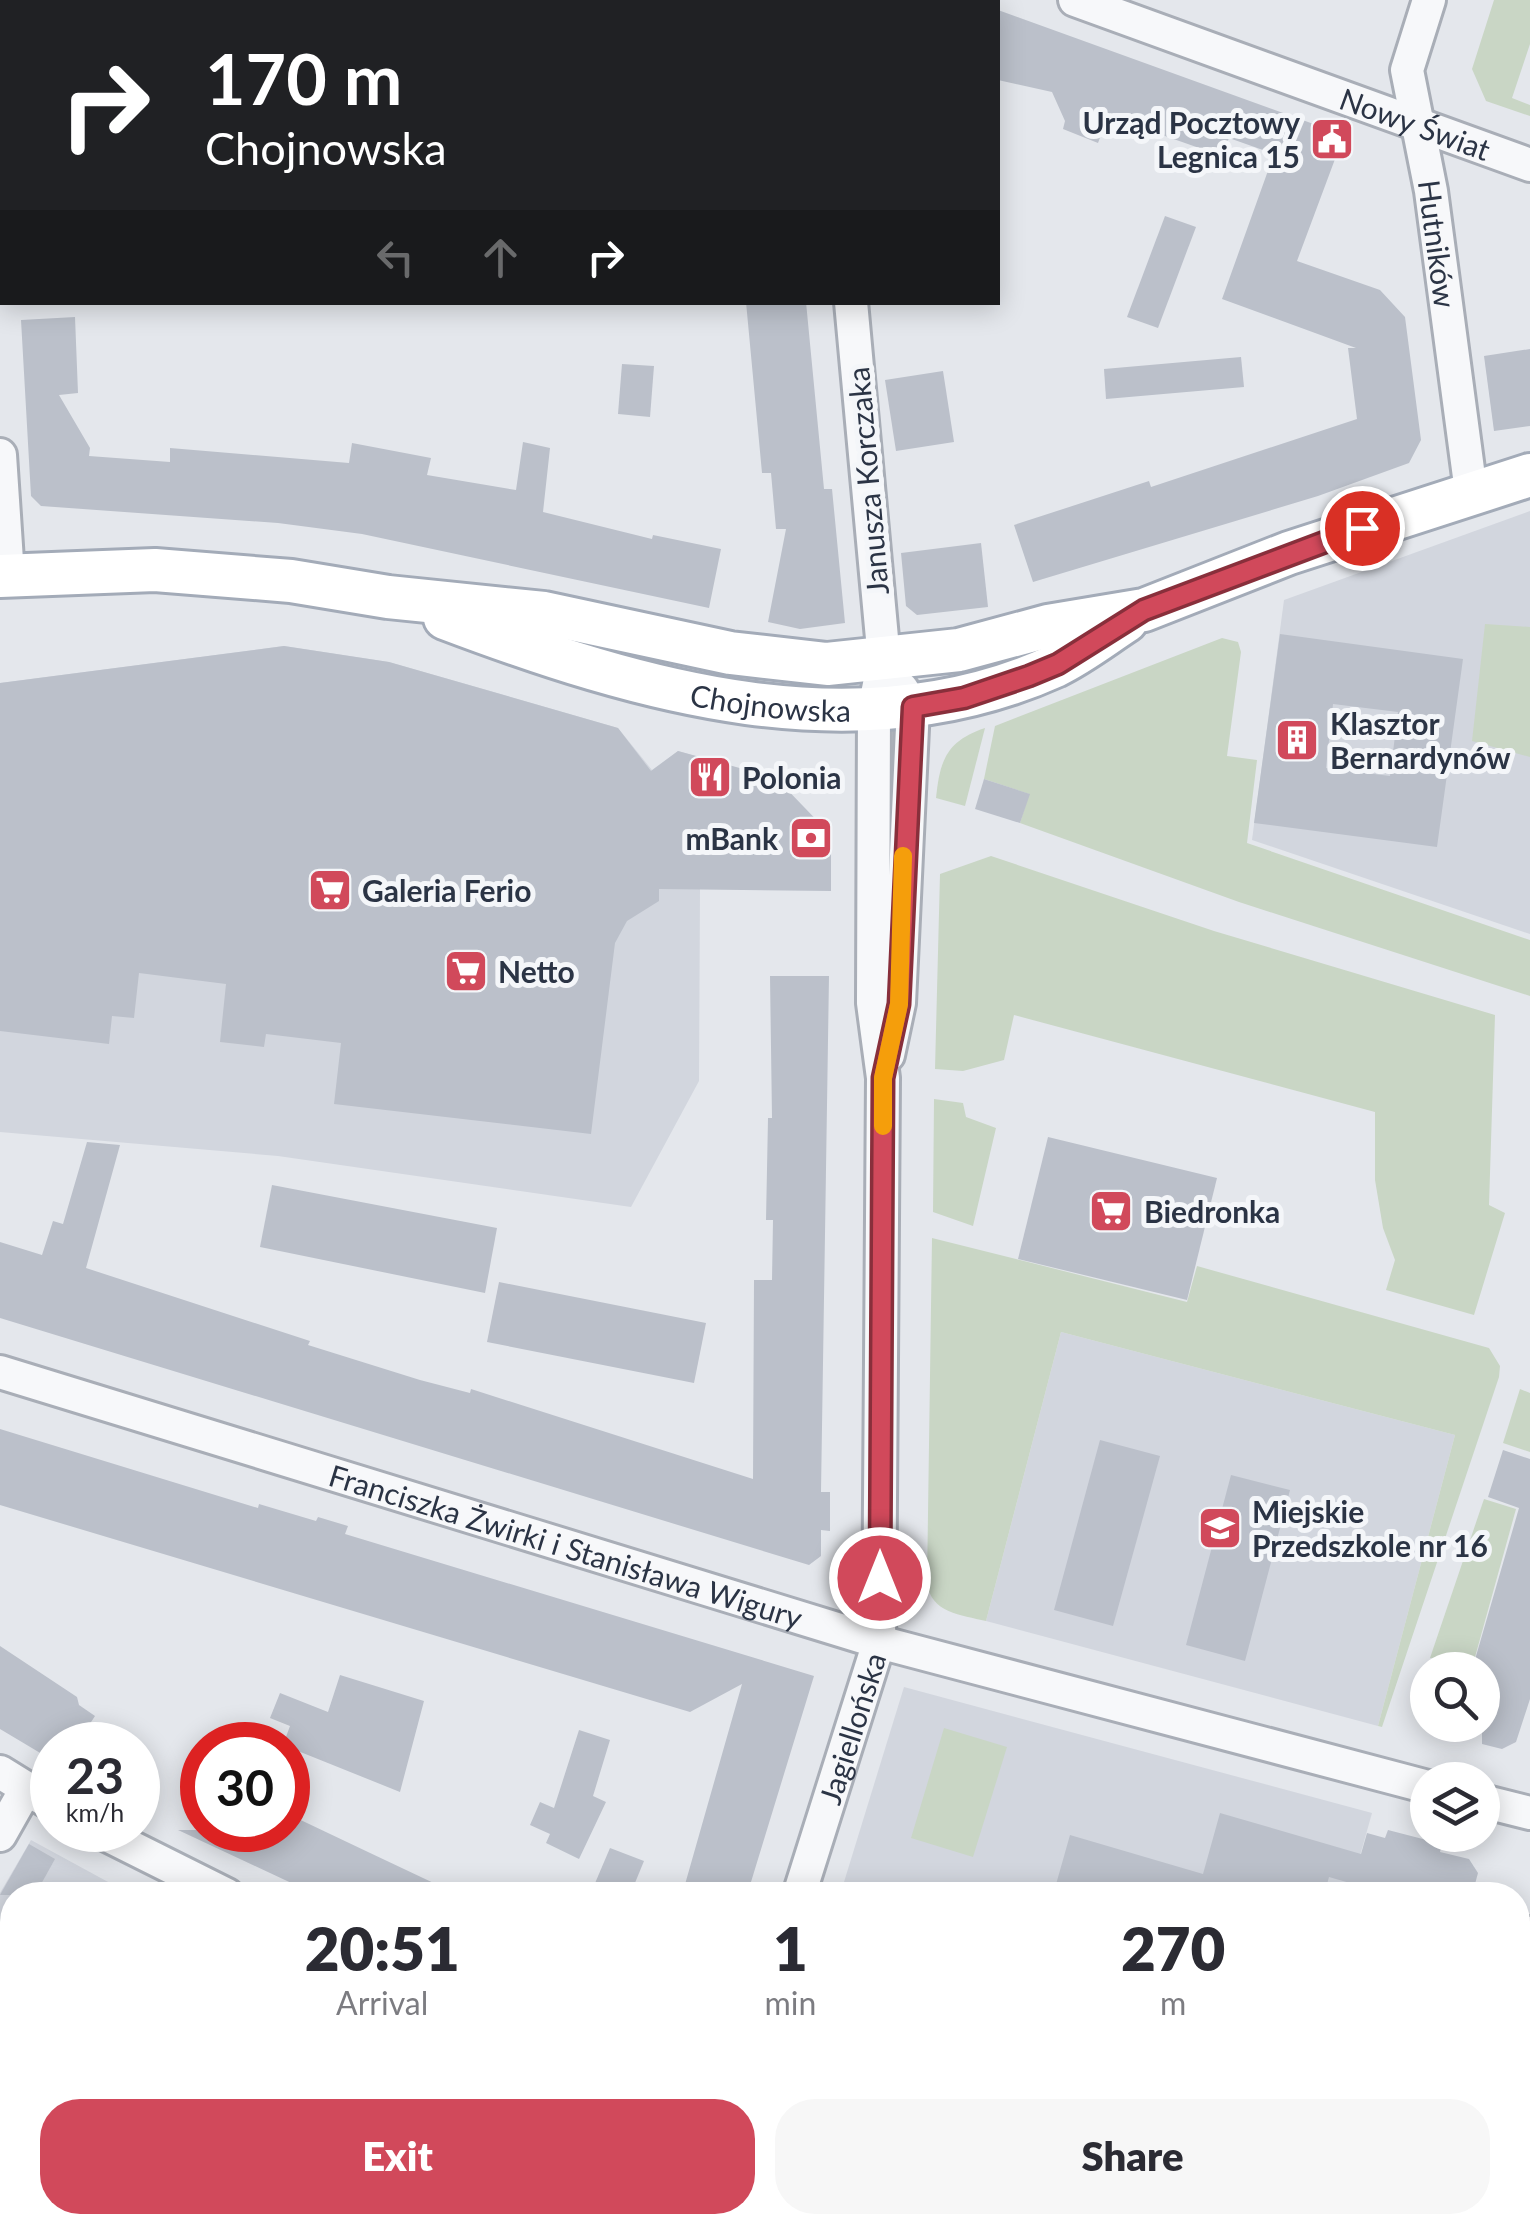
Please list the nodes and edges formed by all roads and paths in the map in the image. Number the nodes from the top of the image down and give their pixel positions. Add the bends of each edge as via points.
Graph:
1 (1075, 0) edge
2 (1429, 0) edge
3 (1420, 126) junction
4 (1530, 165) edge
5 (851, 305) edge
6 (0, 455) edge
7 (1530, 475) edge
8 (1470, 492) junction
9 (3, 577) edge
10 (388, 597) junction
11 (1144, 610) junction
12 (884, 660) junction
13 (894, 708) junction
14 (0, 1372) edge
15 (879, 1642) junction
16 (1410, 1782) edge
17 (26, 1788) edge
18 (1500, 1806) edge
19 (1530, 1814) edge
20 (0, 1835) edge
21 (142, 1852) edge
22 (202, 1882) edge
23 (803, 1882) edge

1 - 3 street, Nowy Świat
2 - 3 street, Hutników via 1407,70
3 - 4 street, Nowy Świat
3 - 8 street, Hutników
5 - 12 street, Janusza Korczaka
6 - 9 street
7 - 8 main road, Chojnowska
8 - 11 main road, Chojnowska
9 - 10 main road, Chojnowska via 216,573
10 - 12 main road, Chojnowska via 544,613 790,664
10 - 13 main road, Chojnowska via 536,652 720,700 788,710
11 - 12 main road, Chojnowska
11 - 13 main road, Chojnowska via 1058,664 980,694
12 - 13 street
13 - 15 street, Jagiellońska via 899,1004 883,1078
14 - 15 street, Franciszka Żwirki i Stanisława Wigury
15 - 16 street, Franciszka Żwirki i Stanisława Wigury
15 - 23 street, Jagiellońska
17 - 20 street
18 - 19 street
21 - 22 street

